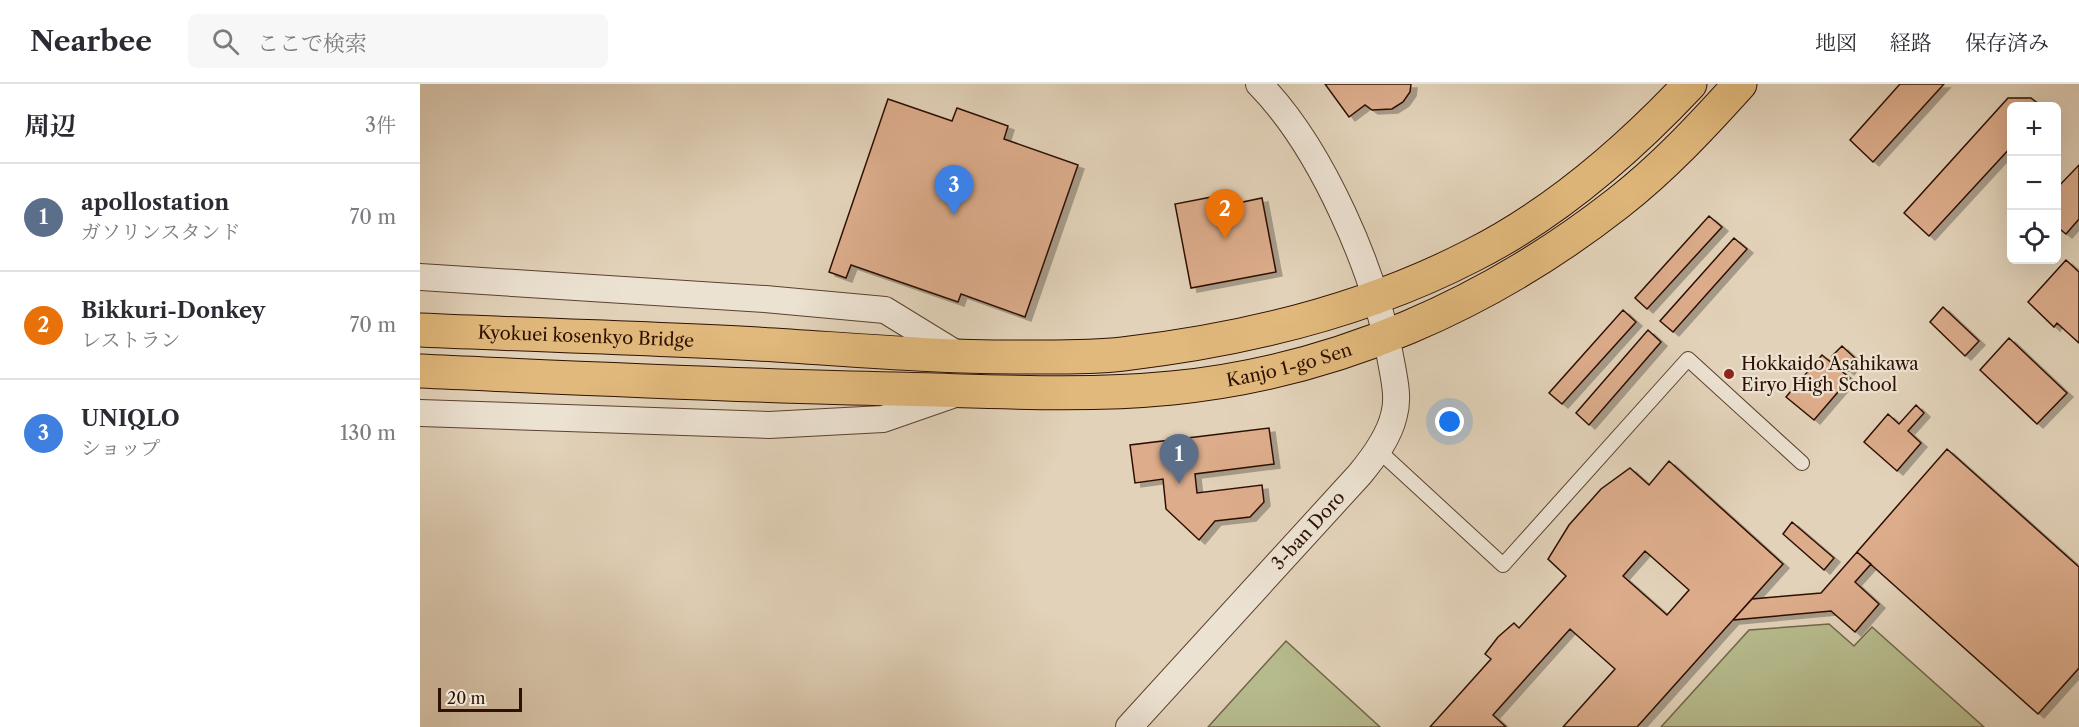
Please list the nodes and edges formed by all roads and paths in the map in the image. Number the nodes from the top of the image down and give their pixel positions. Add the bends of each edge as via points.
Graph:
1 (1258, 84) edge
2 (1690, 84) edge
3 (1740, 84) edge
4 (420, 277) edge
5 (1374, 297) junction
6 (420, 330) edge
7 (1387, 337) junction
8 (753, 344) joint
9 (962, 357) junction
10 (420, 371) edge
11 (963, 391) junction
12 (420, 414) edge
13 (1378, 450) junction
14 (1802, 463) dead end
15 (1129, 727) edge

1 - 5 street, 3-ban Doro via 1301,137 1331,190 1358,247
2 - 5 main road, Kanjo 1-go Sen via 1626,148 1540,215 1431,276
3 - 7 main road, Kanjo 1-go Sen via 1674,154 1578,233 1508,278
4 - 9 street via 885,310
5 - 7 street, 3-ban Doro
5 - 9 main road, Kanjo 1-go Sen via 1261,332 1123,354
6 - 8 main road, Kyokuei kosenkyo Bridge
7 - 11 main road, Kanjo 1-go Sen via 1270,372 1174,388 1076,394
7 - 13 street, 3-ban Doro via 1396,403 1395,415
8 - 9 main road, Kanjo 1-go Sen
10 - 11 main road, Kanjo 1-go Sen
11 - 12 street via 883,420 769,425
13 - 14 lane via 1503,564 1688,359
13 - 15 street, 3-ban Doro

